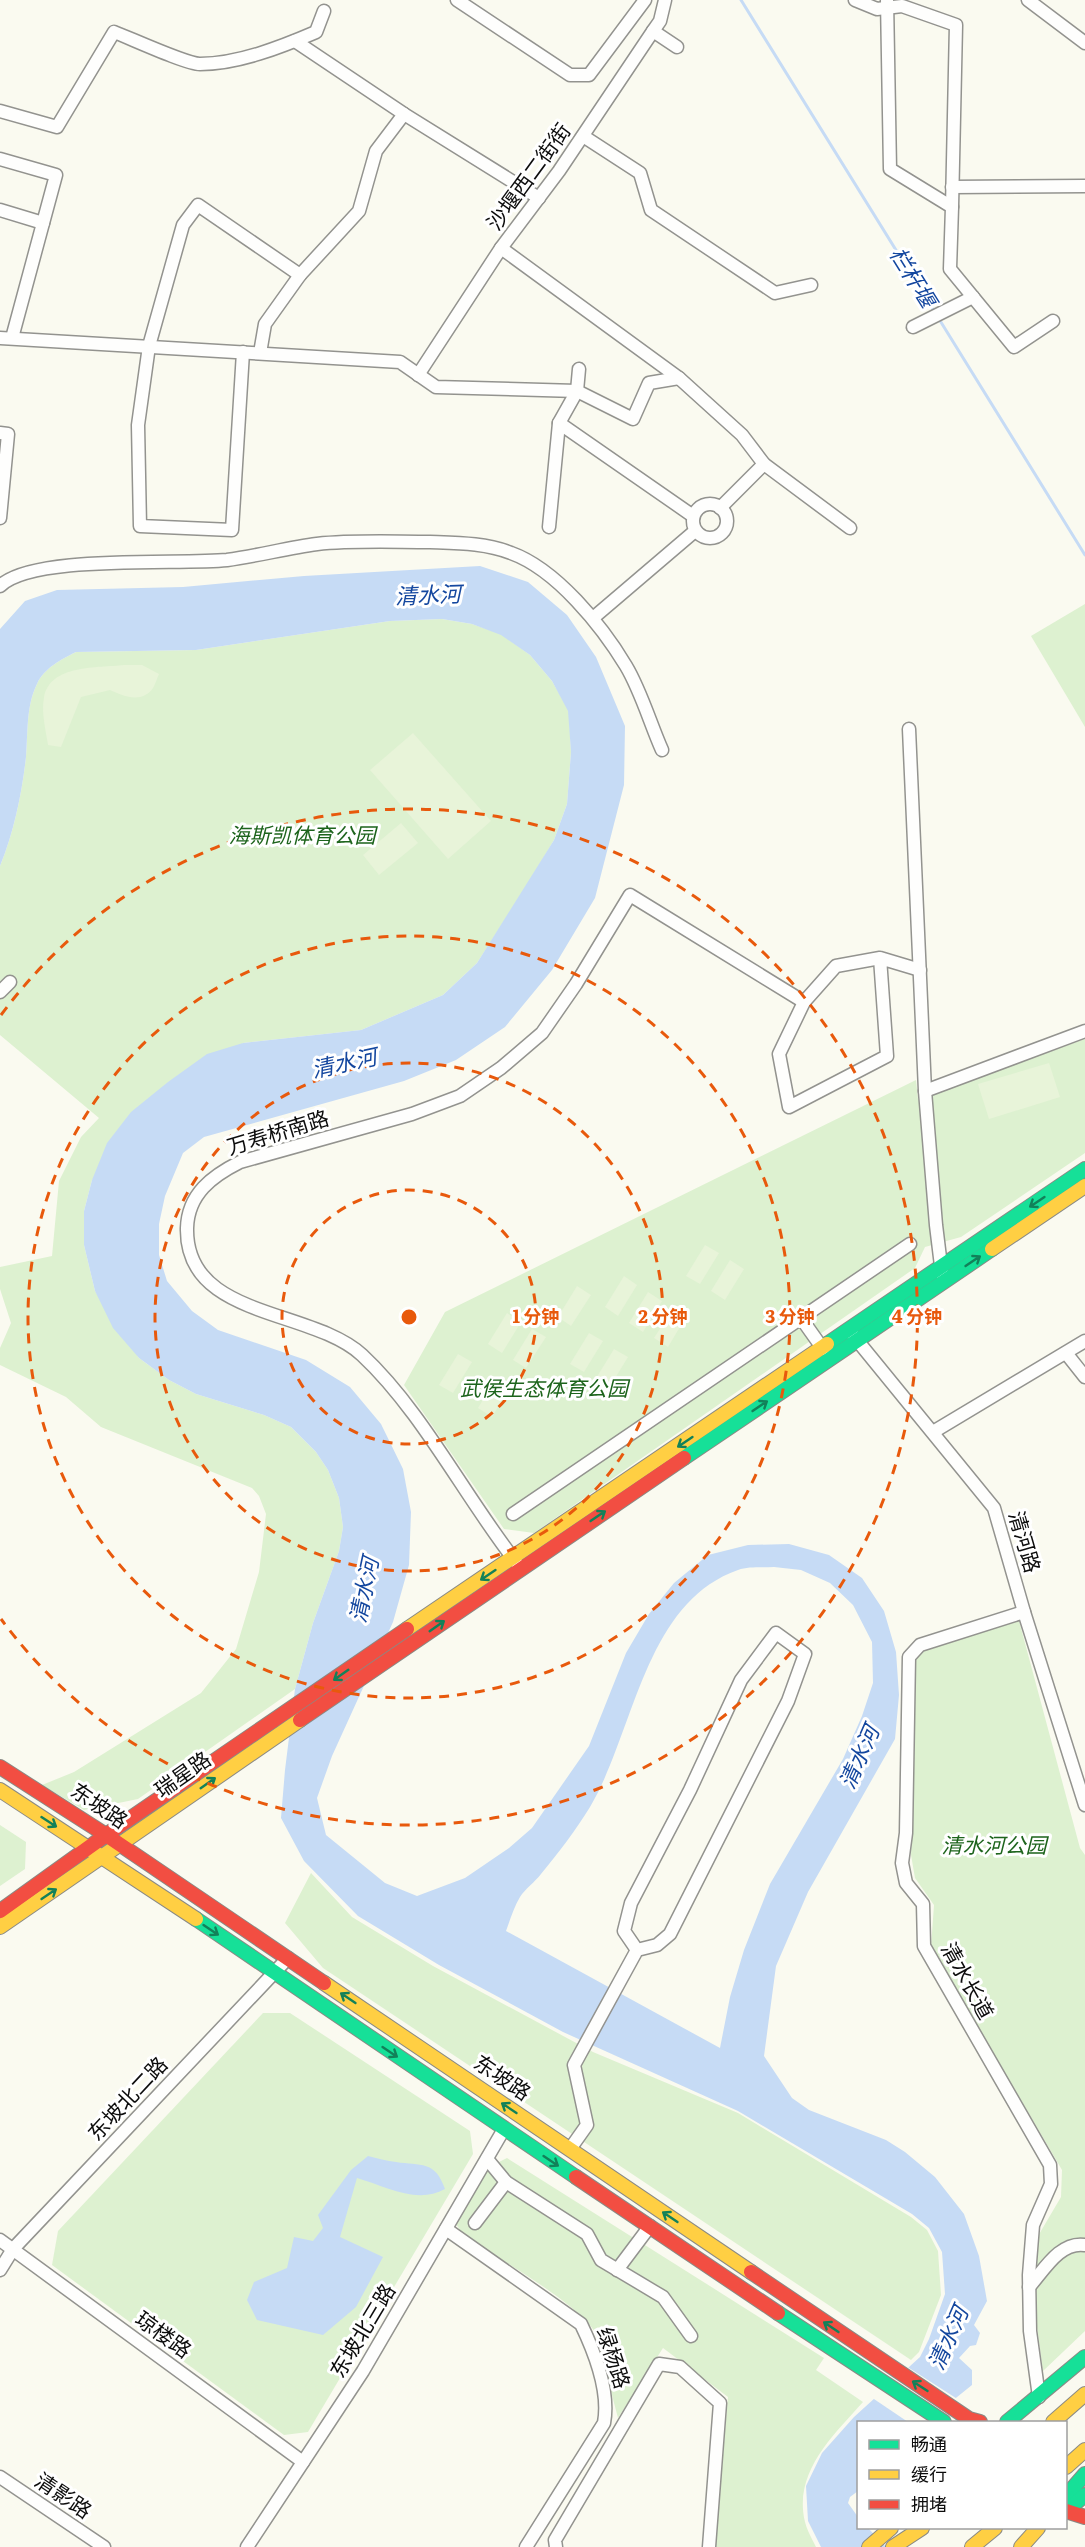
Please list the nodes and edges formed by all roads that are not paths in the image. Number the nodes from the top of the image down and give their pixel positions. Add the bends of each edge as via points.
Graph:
1 (457, 0) edge
2 (645, 0) edge
3 (665, 0) edge
4 (855, 0) edge
5 (1028, 0) edge
6 (887, 4) edge
7 (324, 11) dead end
8 (653, 31) junction
9 (295, 41) junction
10 (1085, 44) edge
11 (677, 47) dead end
12 (0, 111) edge
13 (404, 114) junction
14 (583, 136) junction
15 (0, 159) edge
16 (1085, 186) edge
17 (952, 187) junction
18 (539, 198) junction
19 (952, 207) junction
20 (0, 210) edge
21 (43, 223) junction
22 (501, 248) junction
23 (300, 275) junction
24 (811, 285) dead end
25 (973, 297) junction
26 (1053, 321) dead end
27 (913, 327) dead end
28 (6, 338) edge
29 (149, 346) junction
30 (243, 352) junction
31 (260, 353) junction
32 (579, 369) dead end
33 (418, 375) junction
34 (679, 378) junction
35 (578, 391) junction
36 (560, 423) junction
37 (0, 433) edge
38 (764, 464) junction
39 (720, 508) junction
40 (693, 516) junction
41 (0, 518) edge
42 (549, 527) dead end
43 (850, 528) dead end
44 (695, 531) junction
45 (0, 586) edge
46 (592, 618) junction
47 (909, 729) dead end
48 (662, 750) dead end
49 (880, 958) junction
50 (920, 970) junction
51 (10, 982) dead end
52 (0, 992) edge
53 (804, 1002) junction
54 (1085, 1031) edge
55 (925, 1091) junction
56 (1085, 1169) edge
57 (1085, 1186) edge
58 (910, 1244) dead end
59 (943, 1274) junction
60 (801, 1318) junction
61 (853, 1336) junction
62 (1085, 1341) edge
63 (823, 1349) junction
64 (1066, 1353) junction
65 (1085, 1377) edge
66 (933, 1432) junction
67 (513, 1514) dead end
68 (517, 1563) junction
69 (1024, 1612) junction
70 (270, 1732) junction
71 (0, 1767) edge
72 (0, 1790) edge
73 (1085, 1805) edge
74 (106, 1834) junction
75 (120, 1845) junction
76 (89, 1848) junction
77 (103, 1858) junction
78 (0, 1911) edge
79 (0, 1927) edge
80 (637, 1950) junction
81 (288, 1958) junction
82 (274, 1972) junction
83 (504, 2129) junction
84 (570, 2149) junction
85 (487, 2159) junction
86 (506, 2182) junction
87 (475, 2223) dead end
88 (650, 2226) junction
89 (446, 2229) junction
90 (0, 2240) edge
91 (1085, 2245) edge
92 (13, 2250) junction
93 (0, 2270) edge
94 (617, 2270) junction
95 (1029, 2287) junction
96 (692, 2336) dead end
97 (1085, 2357) edge
98 (1085, 2394) edge
99 (1039, 2397) junction
100 (958, 2417) edge
101 (942, 2421) edge
102 (976, 2421) edge
103 (1008, 2421) edge
104 (1054, 2421) edge
105 (1085, 2450) edge
106 (303, 2462) junction
107 (1067, 2465) edge
108 (1085, 2474) edge
109 (0, 2478) edge
110 (1067, 2494) edge
111 (1085, 2495) edge
112 (1067, 2510) edge
113 (1067, 2511) edge
114 (1085, 2517) edge
115 (920, 2529) edge
116 (933, 2529) edge
117 (994, 2529) edge
118 (1037, 2529) edge
119 (1046, 2529) edge
120 (887, 2531) edge
121 (104, 2547) edge
122 (247, 2547) edge
123 (526, 2547) edge
124 (556, 2547) edge
125 (709, 2547) edge
126 (869, 2547) edge
127 (893, 2547) edge
128 (913, 2547) edge
129 (972, 2547) edge
130 (1023, 2547) edge

1 - 2 street via 570,75 588,75
3 - 8 street, 沙堰西二街街
4 - 6 street via 877,9
5 - 10 street
6 - 17 street via 956,25
6 - 19 street via 890,169
7 - 9 street via 316,32
8 - 11 street
8 - 14 street, 沙堰西二街街
9 - 12 street via 238,59 198,64 114,32 57,127
9 - 13 street
13 - 18 street
13 - 23 street via 376,151 359,211
14 - 18 street, 沙堰西二街街
14 - 24 street via 640,173 651,210 775,293
15 - 21 street via 56,175
16 - 17 street
17 - 19 street
18 - 22 street, 沙堰西二街街
19 - 25 street via 950,269
20 - 21 street
21 - 28 street
22 - 33 street, 沙堰西二街街
22 - 34 street
23 - 29 street via 198,205 183,225
23 - 31 street via 266,324
25 - 26 street via 1014,347
25 - 27 street
28 - 29 street
29 - 30 street
29 - 30 street via 138,425 140,526 154,528 232,530
30 - 31 street
31 - 33 street via 400,362
32 - 35 street
33 - 35 street via 436,387
34 - 35 street via 649,383 633,419
34 - 38 street via 742,435
35 - 36 street
36 - 40 street
36 - 42 street
37 - 41 street via 8,434
38 - 39 street
38 - 43 street
39 - 40 street via 705,505
39 - 44 street via 727,522 719,536 704,538
40 - 44 street
44 - 46 street
45 - 46 street via 39,569 226,560 317,544 468,543 512,553 550,576
46 - 48 street via 627,668
47 - 50 street
49 - 50 street
49 - 53 street via 836,966
49 - 53 street via 887,1056 789,1107 779,1054
50 - 55 street
51 - 52 street
53 - 68 street, 万寿桥南路 via 630,895 542,1033 501,1068 460,1096 412,1114 240,1162 214,1175 187,1214 187,1236 194,1263 212,1286 232,1300 323,1331 360,1354 393,1388
54 - 55 street
55 - 59 street
56 -> 59 main road
59 -> 57 main road
58 - 60 street
59 - 61 main road
60 - 63 street
60 - 67 street
61 - 63 main road
61 - 66 street, 清河路
68 -> 61 main road
62 - 64 street
63 -> 68 main road
64 - 65 street
64 - 66 street
66 - 69 street, 清河路 via 994,1508
68 -> 70 main road via 389,1641
70 -> 68 main road via 390,1660
69 - 73 street, 清河路
69 - 95 street, 清水长道 via 920,1645 909,1657 902,1863 906,1882 923,1904 924,1947 1050,2165 1051,2184 1034,2225
70 - 74 main road, 瑞星路
75 -> 70 main road, 瑞星路
71 - 74 main road, 东坡路
72 -> 76 main road, 东坡路
74 - 75 main road, 东坡路
74 - 76 main road, 瑞星路
75 - 77 main road, 瑞星路
75 - 81 main road, 东坡路
76 - 77 main road, 东坡路
76 - 78 main road, 瑞星路
79 -> 77 main road, 瑞星路
77 -> 82 main road, 东坡路
80 - 80 street via 624,1930 631,1904 741,1680 776,1633 805,1654 788,1701 670,1934 657,1945
80 - 84 street via 574,2065 587,2125
81 - 82 street, 东坡北二路
84 -> 81 main road, 东坡路
82 -> 83 main road, 东坡路
82 - 92 street, 东坡北二路
83 - 85 street, 东坡北三路
83 -> 88 main road, 东坡路
100 -> 84 main road, 东坡路
85 - 86 street
85 - 89 street, 东坡北三路
86 - 87 street
86 - 94 street via 587,2234 601,2260
88 - 94 street
88 - 101 main road, 东坡路
89 - 106 street, 东坡北三路 via 363,2371
89 - 123 street, 绿杨路 via 581,2324 591,2344 608,2406 604,2423
90 - 92 street, 琼楼路
91 - 95 street via 1074,2243 1061,2250
92 - 93 street, 东坡北二路
92 - 106 street, 琼楼路
94 - 96 street via 663,2297
95 - 99 street, 清水长道
97 - 99 main road
98 - 104 main road
99 - 103 main road
100 - 102 main road, 东坡路
105 - 107 main road
106 - 122 street, 东坡北三路
108 - 110 main road
109 - 121 street, 清影路
111 - 112 main road
113 - 114 main road
115 - 127 main road
116 - 128 main road
117 - 129 main road
118 - 130 main road
119 - 130 main road
120 - 126 main road
124 - 125 street via 555,2540 659,2364 680,2367 720,2403

